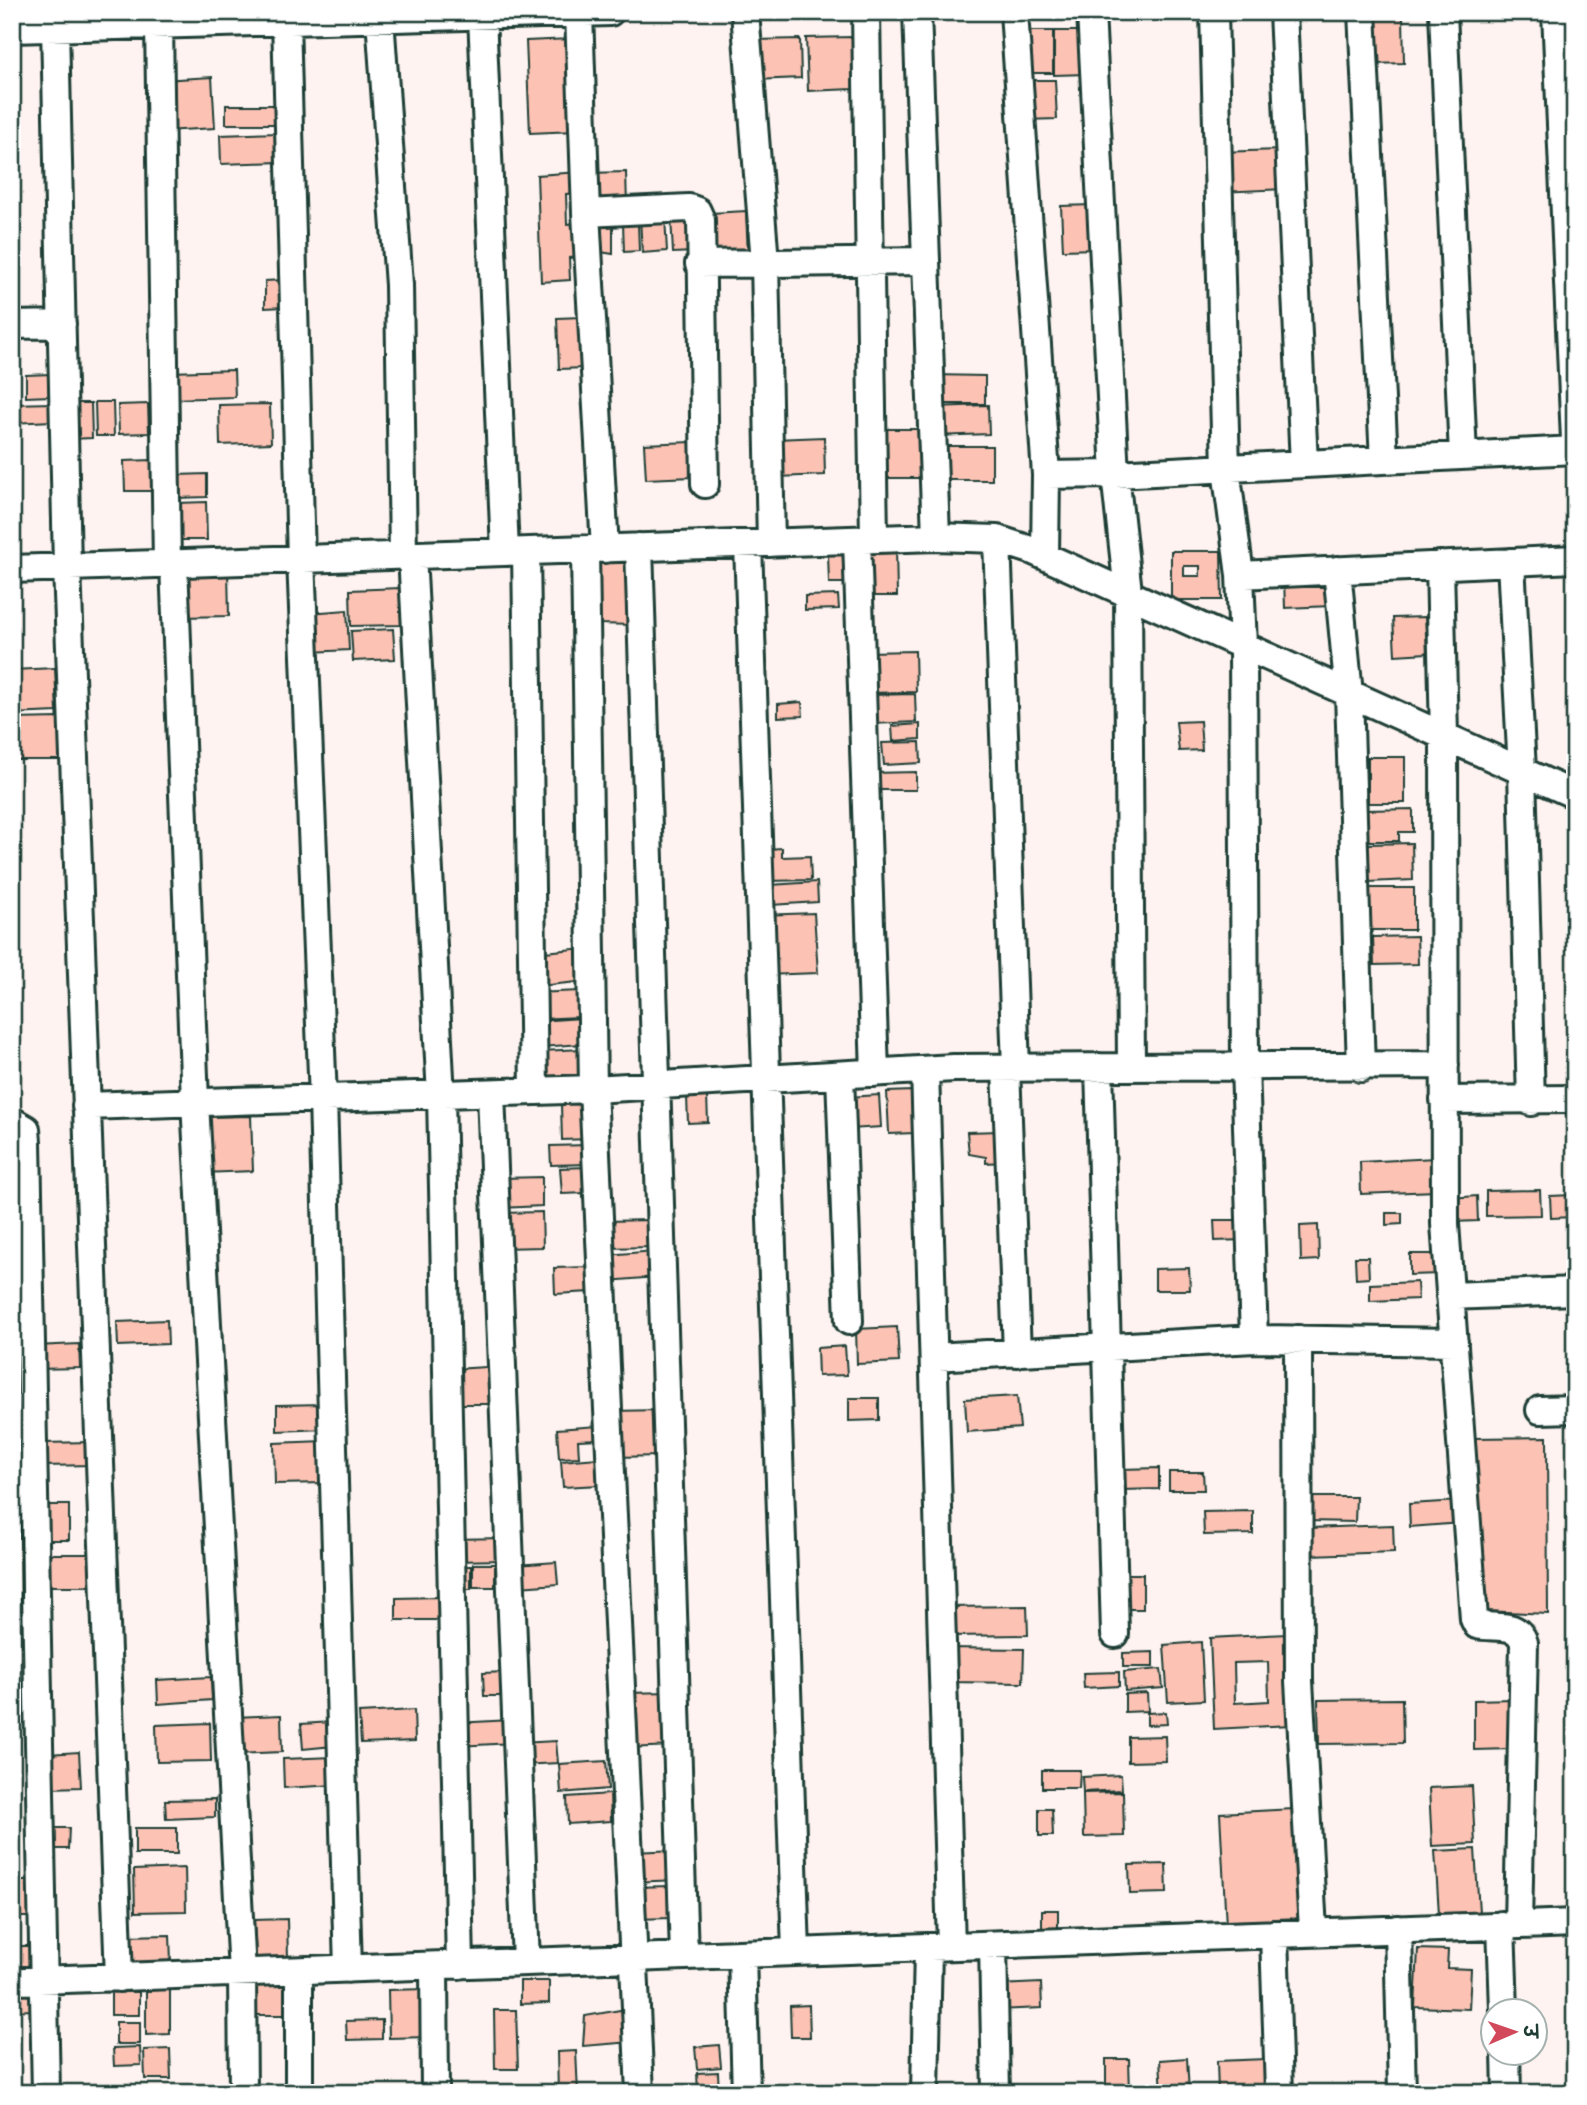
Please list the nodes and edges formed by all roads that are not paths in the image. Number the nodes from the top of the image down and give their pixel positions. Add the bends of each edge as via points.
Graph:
1 (600, 12) edge
2 (610, 12) edge
3 (745, 12) edge
4 (866, 12) edge
5 (917, 12) edge
6 (1014, 12) edge
7 (1091, 12) edge
8 (1214, 12) edge
9 (1283, 12) edge
10 (1362, 12) edge
11 (1443, 12) edge
12 (1556, 12) edge
13 (512, 13) edge
14 (579, 13) edge
15 (342, 15) edge
16 (454, 15) edge
17 (482, 15) junction
18 (380, 18) junction
19 (286, 20) junction
20 (159, 23) junction
21 (55, 26) junction
22 (12, 29) edge
23 (586, 213) junction
24 (926, 261) junction
25 (765, 262) junction
26 (870, 263) junction
27 (699, 264) junction
28 (62, 324) junction
29 (12, 325) edge
30 (1575, 440) edge
31 (1575, 450) edge
32 (1463, 456) junction
33 (1384, 460) junction
34 (1304, 464) junction
35 (1226, 468) junction
36 (1115, 474) junction
37 (1045, 475) junction
38 (705, 484) dead end
39 (936, 537) junction
40 (865, 539) junction
41 (997, 539) junction
42 (760, 543) junction
43 (639, 547) junction
44 (595, 550) junction
45 (515, 552) junction
46 (408, 555) junction
47 (1045, 556) junction
48 (301, 559) junction
49 (1575, 559) edge
50 (1511, 562) junction
51 (171, 564) junction
52 (1440, 565) junction
53 (67, 567) junction
54 (12, 569) edge
55 (1337, 570) junction
56 (1240, 575) junction
57 (1128, 592) junction
58 (1243, 646) junction
59 (1349, 694) junction
60 (1444, 736) junction
61 (1522, 771) junction
62 (1575, 795) edge
63 (1445, 1065) junction
64 (1245, 1066) junction
65 (1131, 1067) junction
66 (1011, 1068) junction
67 (1099, 1068) junction
68 (1361, 1068) junction
69 (925, 1070) junction
70 (875, 1073) junction
71 (840, 1075) junction
72 (765, 1079) junction
73 (654, 1086) junction
74 (593, 1089) junction
75 (534, 1091) junction
76 (491, 1093) junction
77 (441, 1096) junction
78 (323, 1099) junction
79 (1575, 1099) edge
80 (1444, 1100) junction
81 (195, 1102) junction
82 (1531, 1102) junction
83 (86, 1106) junction
84 (12, 1121) edge
85 (1575, 1291) edge
86 (1450, 1296) junction
87 (849, 1321) dead end
88 (1254, 1339) junction
89 (1298, 1339) junction
90 (1454, 1342) junction
91 (1107, 1349) junction
92 (1017, 1353) junction
93 (934, 1357) junction
94 (1575, 1409) edge
95 (1540, 1410) dead end
96 (1115, 1634) dead end
97 (1575, 1923) edge
98 (1509, 1925) junction
99 (1398, 1929) junction
100 (1313, 1930) junction
101 (1274, 1934) junction
102 (993, 1945) junction
103 (939, 1947) junction
104 (796, 1952) junction
105 (742, 1954) junction
106 (684, 1956) junction
107 (634, 1958) junction
108 (526, 1962) junction
109 (460, 1965) junction
110 (433, 1966) junction
111 (348, 1969) junction
112 (299, 1971) junction
113 (242, 1973) junction
114 (119, 1979) junction
115 (43, 1980) junction
116 (12, 1981) edge
117 (1505, 1996) edge
118 (1506, 2066) edge
119 (47, 2093) edge
120 (243, 2093) edge
121 (299, 2093) edge
122 (435, 2093) edge
123 (640, 2093) edge
124 (746, 2093) edge
125 (925, 2093) edge
126 (996, 2093) edge
127 (1279, 2093) edge
128 (1402, 2093) edge
129 (1507, 2093) edge

1 - 2 street
1 - 14 street
3 - 25 street
4 - 26 street
5 - 24 street
6 - 37 street
7 - 36 street
8 - 35 street
9 - 34 street
10 - 33 street
11 - 32 street
12 - 30 street
13 - 14 street
13 - 17 street
14 - 23 street
15 - 18 street
15 - 19 street
16 - 17 street
16 - 18 street
17 - 45 street
18 - 46 street via 399,285
19 - 20 street
19 - 48 street
20 - 21 street
20 - 51 street
21 - 22 street
21 - 28 street
23 - 27 street via 697,211 701,220
23 - 44 street
24 - 26 street
24 - 39 street
25 - 26 street
25 - 27 street
25 - 42 street
26 - 40 street
27 - 38 street
28 - 29 street
28 - 53 street
31 - 32 street
32 - 33 street
33 - 34 street
34 - 35 street
35 - 36 street
35 - 56 street
36 - 37 street
36 - 57 street
37 - 47 street
39 - 40 street
39 - 41 street
40 - 42 street
40 - 70 street
41 - 47 street
41 - 66 street
42 - 43 street
42 - 72 street
43 - 44 street
43 - 73 street
44 - 45 street
44 - 74 street
45 - 46 street
45 - 75 street
46 - 48 street
46 - 77 street
47 - 57 street
48 - 51 street
48 - 78 street
49 - 50 street
50 - 52 street
50 - 61 street
51 - 53 street
51 - 81 street
52 - 55 street
52 - 60 street
53 - 54 street
53 - 83 street
55 - 56 street
55 - 59 street
56 - 58 street
57 - 58 street
57 - 65 street
58 - 59 street
58 - 64 street
59 - 60 street
59 - 68 street
60 - 61 street
60 - 63 street
61 - 62 street
61 - 82 street
63 - 68 street
63 - 80 street
64 - 65 street
64 - 68 street
64 - 88 street
65 - 67 street
66 - 67 street
66 - 69 street
66 - 92 street
67 - 91 street
69 - 70 street
69 - 93 street
70 - 71 street
71 - 72 street
71 - 87 street
72 - 73 street
72 - 104 street
73 - 74 street
73 - 106 street
74 - 75 street
74 - 107 street
75 - 76 street
76 - 77 street
76 - 108 street
77 - 78 street
77 - 109 street
78 - 81 street
78 - 111 street
79 - 82 street
80 - 82 street
80 - 86 street
81 - 83 street
81 - 113 street
83 - 114 street
84 - 115 street via 26,1129 27,1142
85 - 86 street
86 - 90 street
88 - 89 street
88 - 91 street
89 - 90 street
89 - 100 street via 1299,1681
90 - 98 street via 1474,1619 1476,1625 1513,1628 1522,1634 1524,1643
91 - 92 street
91 - 96 street
92 - 93 street
93 - 103 street
94 - 95 street
97 - 98 street
98 - 99 street
98 - 117 street
99 - 100 street
99 - 128 street
100 - 101 street
101 - 102 street
101 - 127 street
102 - 103 street
102 - 126 street
103 - 104 street
103 - 125 street
104 - 105 street
105 - 106 street
105 - 124 street
106 - 107 street
107 - 108 street
107 - 123 street
108 - 109 street
109 - 110 street
110 - 111 street
110 - 122 street
111 - 112 street
112 - 113 street
112 - 121 street
113 - 114 street
113 - 120 street
114 - 115 street
115 - 116 street
115 - 119 street
118 - 129 street

